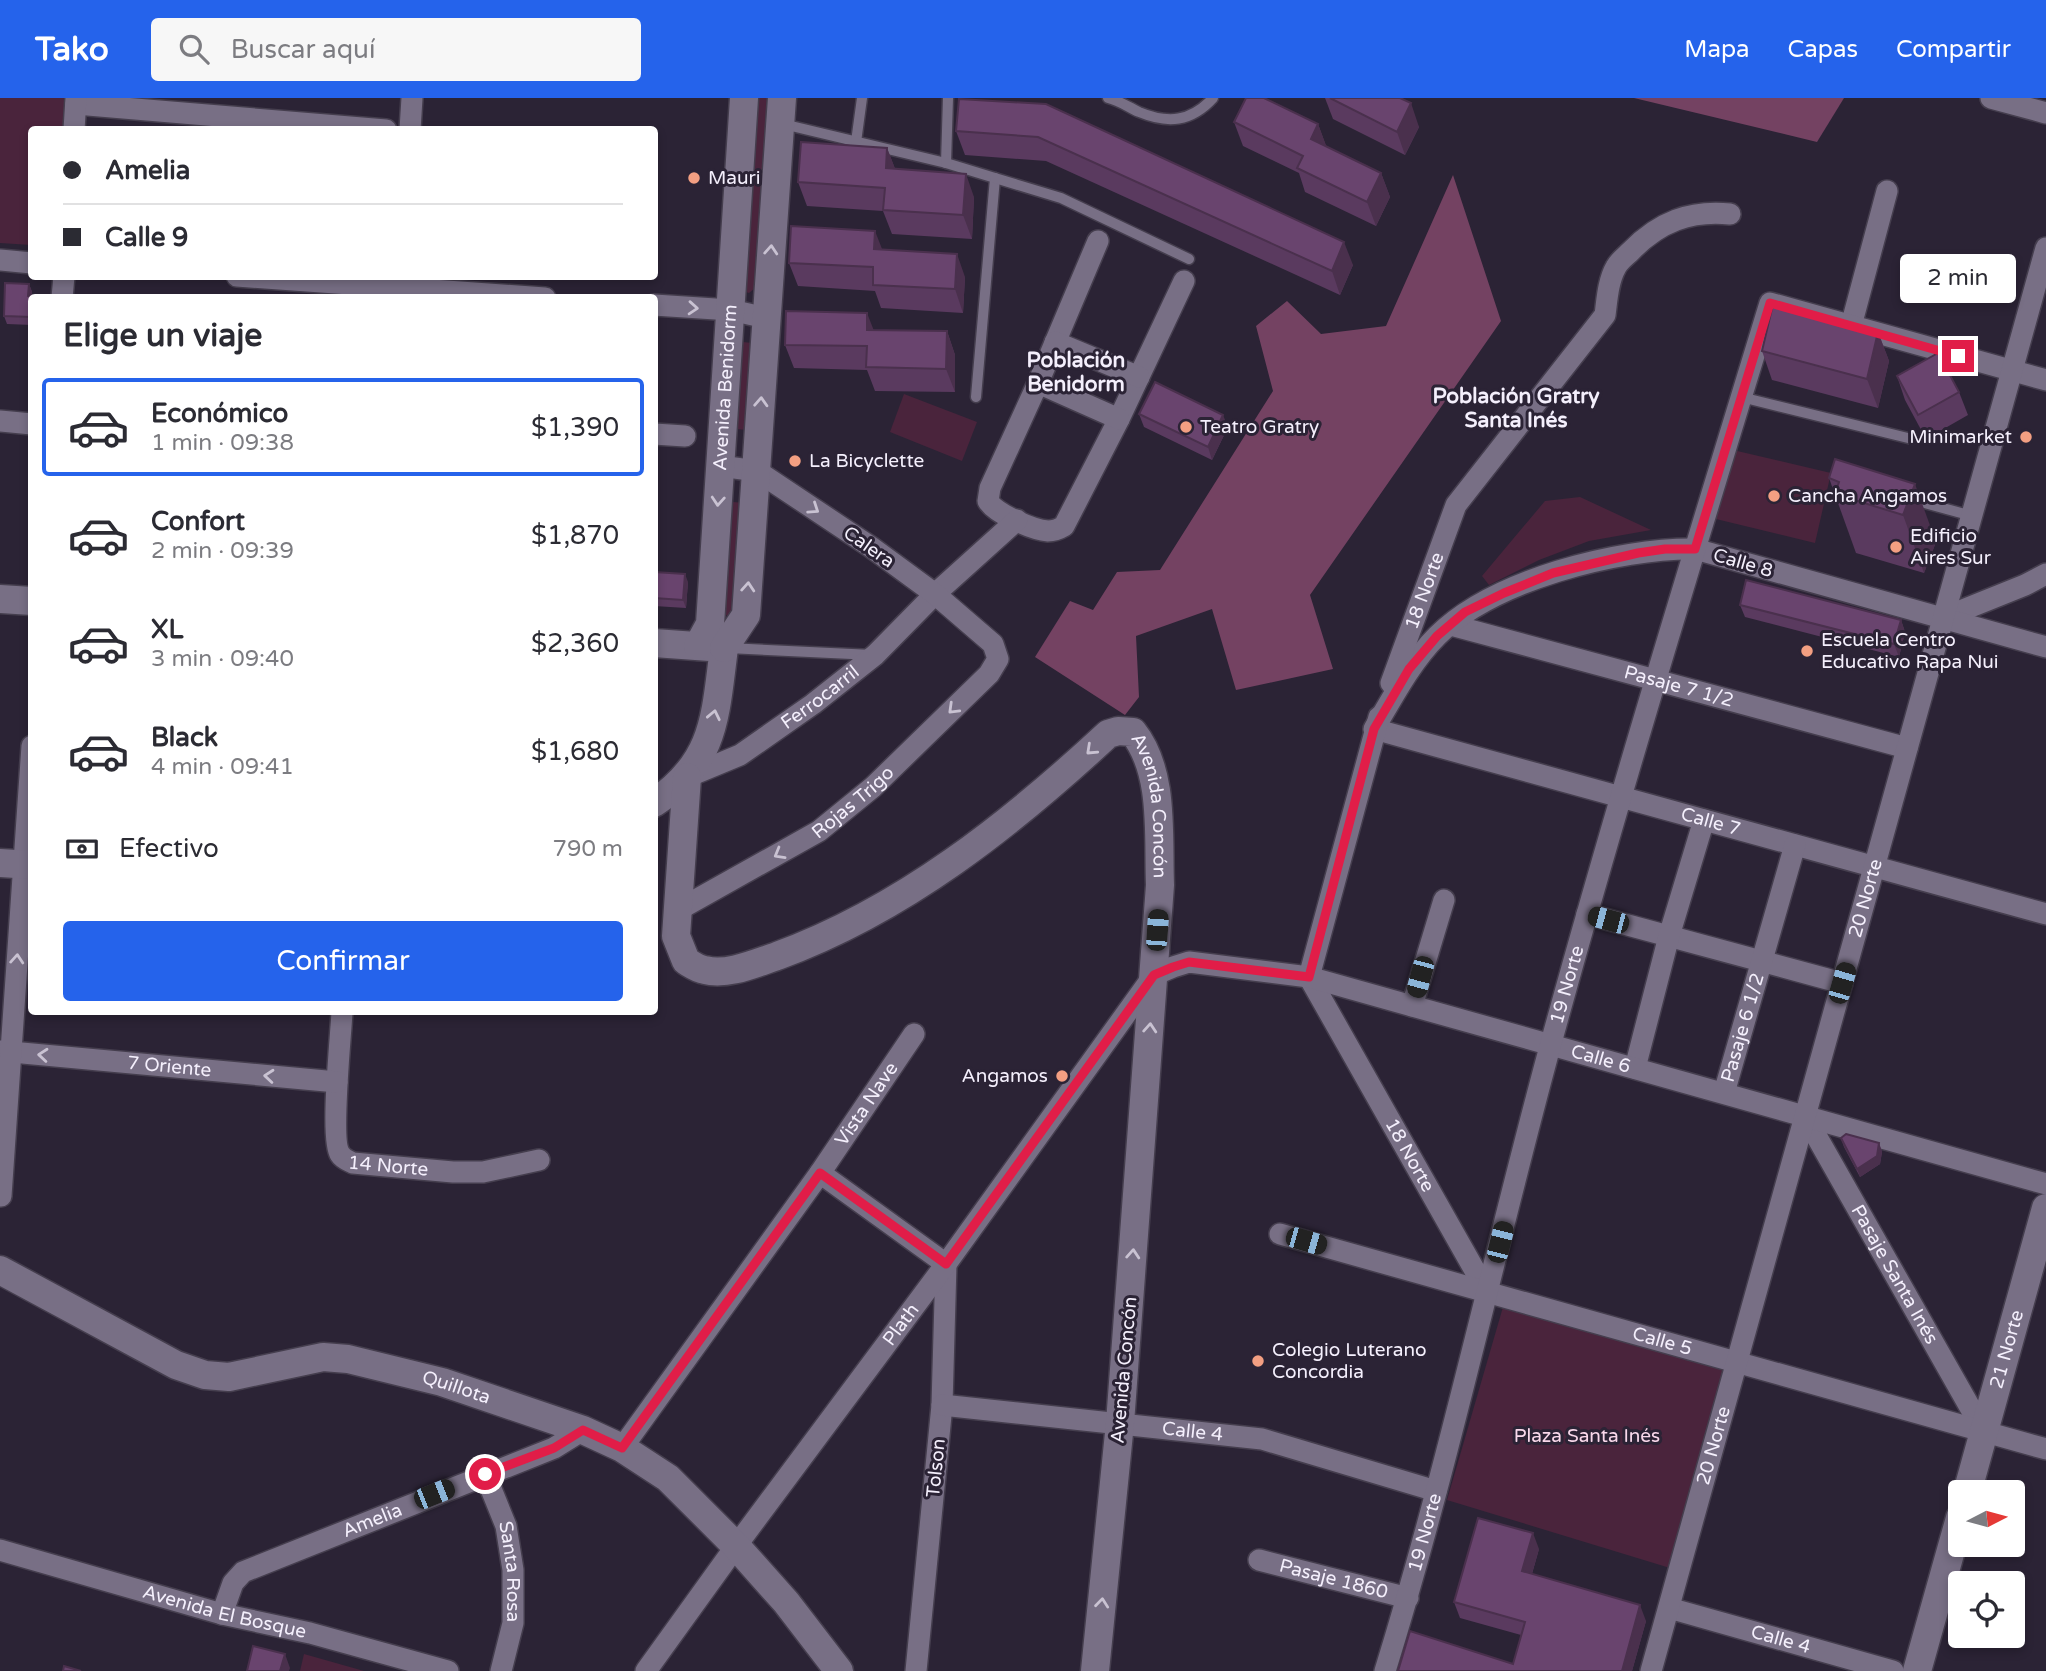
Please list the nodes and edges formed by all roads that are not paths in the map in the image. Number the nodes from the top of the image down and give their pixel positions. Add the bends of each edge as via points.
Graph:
1 (412, 98) edge
2 (744, 98) edge
3 (862, 98) edge
4 (948, 98) edge
5 (1213, 98) edge
6 (1991, 98) edge
7 (1116, 99) edge
8 (76, 101) edge
9 (781, 111) edge
10 (2046, 113) edge
11 (74, 126) edge
12 (343, 126) edge
13 (410, 126) edge
14 (856, 142) junction
15 (946, 163) junction
16 (995, 178) junction
17 (1887, 191) dead end
18 (1730, 214) dead end
19 (1098, 241) dead end
20 (2046, 248) edge
21 (1189, 259) dead end
22 (0, 260) edge
23 (28, 262) edge
24 (296, 280) edge
25 (1184, 281) dead end
26 (399, 287) edge
27 (492, 294) edge
28 (658, 305) edge
29 (731, 310) junction
30 (766, 318) junction
31 (1851, 326) junction
32 (1055, 342) junction
33 (2012, 371) junction
34 (1139, 377) junction
35 (2046, 380) edge
36 (1038, 383) junction
37 (976, 397) dead end
38 (1741, 397) junction
39 (1119, 419) junction
40 (0, 421) edge
41 (28, 424) edge
42 (658, 434) edge
43 (685, 436) dead end
44 (1912, 439) dead end
45 (720, 466) junction
46 (757, 471) junction
47 (1898, 495) edge
48 (1972, 516) junction
49 (1017, 520) junction
50 (1695, 549) junction
51 (2046, 574) edge
52 (935, 594) junction
53 (0, 599) edge
54 (28, 601) edge
55 (1943, 618) junction
56 (1451, 625) junction
57 (658, 643) edge
58 (711, 647) junction
59 (2046, 647) edge
60 (875, 655) junction
61 (998, 659) joint
62 (1657, 679) junction
63 (1374, 729) junction
64 (1907, 748) junction
65 (687, 777) junction
66 (28, 780) edge
67 (1621, 797) junction
68 (658, 800) edge
69 (1704, 820) junction
70 (1795, 845) junction
71 (18, 864) edge
72 (1874, 867) junction
73 (1444, 900) dead end
74 (678, 910) junction
75 (1587, 914) junction
76 (2046, 915) edge
77 (1670, 936) junction
78 (1761, 960) junction
79 (1154, 975) junction
80 (1309, 977) junction
81 (1842, 983) junction
82 (1412, 1006) junction
83 (342, 1015) edge
84 (914, 1034) dead end
85 (1550, 1045) junction
86 (5, 1051) edge
87 (1635, 1068) junction
88 (337, 1082) junction
89 (1724, 1093) junction
90 (1805, 1116) junction
91 (539, 1160) dead end
92 (820, 1173) junction
93 (2046, 1184) edge
94 (1, 1196) edge
95 (2046, 1208) edge
96 (1280, 1234) dead end
97 (946, 1264) junction
98 (0, 1270) edge
99 (1487, 1292) junction
100 (1737, 1362) junction
101 (942, 1405) junction
102 (1120, 1423) junction
103 (583, 1430) junction
104 (1984, 1432) junction
105 (622, 1448) junction
106 (2046, 1449) edge
107 (485, 1474) junction
108 (1971, 1480) edge
109 (1436, 1491) junction
110 (736, 1546) junction
111 (0, 1550) edge
112 (1949, 1558) edge
113 (1259, 1560) dead end
114 (1408, 1598) junction
115 (1669, 1608) junction
116 (222, 1614) junction
117 (1101, 1670) edge
118 (448, 1671) edge
119 (500, 1671) edge
120 (646, 1671) edge
121 (839, 1671) edge
122 (916, 1671) edge
123 (1385, 1671) edge
124 (1651, 1671) edge
125 (1893, 1671) edge
126 (1917, 1671) edge

1 - 13 street
2 - 29 main road, Avenida Benidorm
3 - 14 lane
4 - 15 lane
5 - 7 lane via 1201,111 1176,120 1141,113
6 - 10 street
8 - 11 street
8 - 12 street
9 - 14 lane
30 -> 9 main road, Avenida Benidorm
14 - 15 lane
15 - 16 lane
16 - 21 lane via 1061,198
16 - 37 lane
17 - 31 street
18 - 63 street, 18 Norte via 1700,213 1672,221 1646,236 1616,266 1605,315 1456,505
19 - 32 street
20 - 33 street, 20 Norte
22 - 23 street
24 - 26 street
25 - 34 street
26 - 27 street
28 -> 29 street
29 - 30 street
29 - 45 main road, Avenida Benidorm
46 -> 30 main road, Avenida Benidorm
31 - 33 street
31 - 38 street, 19 Norte via 1770,303
32 - 34 street
32 - 36 street
33 - 35 street
33 - 48 street, 20 Norte
34 - 39 street
36 - 39 street
36 - 49 street via 988,495 996,511
38 - 44 lane
38 - 50 street, 19 Norte
39 - 49 street via 1064,526 1044,531
40 - 41 street
42 - 43 street
45 - 46 street, Calera
45 -> 58 main road, Avenida Benidorm
46 -> 52 street, Calera
58 -> 46 main road, Avenida Benidorm via 746,615
47 - 48 lane
48 - 55 street, 20 Norte
49 - 52 street, Ferrocarril
50 - 55 street, Calle 8
50 - 56 street, Calle 8 via 1638,553 1553,573 1465,612
50 - 62 street, 19 Norte
51 - 55 street
52 - 60 street, Ferrocarril
52 - 61 street, Calera via 993,644
53 - 54 main road
55 - 59 street, Calle 8
55 - 64 street, 20 Norte
56 - 62 street, Pasaje 7 1/2
56 - 63 street, Calle 8 via 1409,669
57 - 58 main road
58 - 60 lane
65 -> 58 main road, Avenida Benidorm via 705,747 715,716
60 - 65 street, Ferrocarril via 740,755
61 -> 74 street, Rojas Trigo via 989,674 873,787 819,831
62 - 64 street, Pasaje 7 1/2
62 - 67 street, 19 Norte
63 - 67 street, Calle 7
63 - 80 street, 18 Norte
64 - 72 street, 20 Norte
65 - 68 main road
65 - 74 main road, Avenida Concón
66 - 71 street
67 - 69 street, Calle 7
67 - 75 street, 19 Norte
69 - 70 street, Calle 7
69 - 77 street
70 - 72 street, Calle 7
70 - 78 street, Pasaje 6 1/2
86 -> 71 street
72 - 76 street, Calle 7
72 - 81 street, 20 Norte
73 - 82 street
79 -> 74 main road, Avenida Concón via 1160,885 1156,800 1144,746 1133,732 1108,734 1011,820 869,914 812,943 728,970 705,970 685,961 676,936
75 - 77 street, Pasaje 6 1/2
75 - 85 street, 19 Norte
77 - 78 street, Pasaje 6 1/2
77 - 87 street
78 - 81 street, Pasaje 6 1/2
78 - 89 street, Pasaje 6 1/2
79 - 80 street, Calle 6 via 1189,962
79 - 97 street, Plath
102 -> 79 main road, Avenida Concón
80 - 82 street, Calle 6
80 - 99 street, 18 Norte
81 - 90 street, 20 Norte
82 - 85 street, Calle 6
83 - 88 street, 14 Norte
84 - 92 street, Vista Nave
85 - 87 street, Calle 6
85 - 99 street, 19 Norte
88 -> 86 street, 7 Oriente
86 - 94 street
87 - 89 street, Calle 6
88 - 91 street, 14 Norte via 336,1143 340,1154 353,1163 483,1172
89 - 90 street, Calle 6
90 - 93 street, Calle 6
90 - 100 street, 20 Norte
90 - 104 street, Pasaje Santa Inés
92 - 97 street
92 - 105 street, Vista Nave
95 - 104 main road, 21 Norte
96 - 99 street, Calle 5
97 - 101 street, Tolson
97 - 110 street, Plath
98 - 103 main road, Quillota via 205,1376 229,1377 323,1357 348,1359 442,1382
99 - 100 street, Calle 5
99 - 109 street, 19 Norte
100 - 104 street, Calle 5
100 - 115 street, 20 Norte
101 - 102 street, Calle 4
101 - 122 street, Tolson
102 - 109 street, Calle 4 via 1262,1439
117 -> 102 main road, Avenida Concón
103 - 105 main road, Quillota
103 - 107 street, Amelia via 554,1448
104 - 106 street, Calle 5
104 - 108 main road, 21 Norte
105 - 110 main road, Quillota via 668,1478
107 - 116 street, Amelia via 243,1572 233,1583
107 - 119 street, Santa Rosa via 506,1526 513,1570 513,1623
109 - 114 street, 19 Norte
110 - 120 street, Plath
110 - 121 main road, Quillota
111 - 116 street, Avenida El Bosque
112 - 126 main road
113 - 114 street, Pasaje 1860
114 - 123 street, 19 Norte
115 - 124 street, 20 Norte
115 - 125 street, Calle 4
116 - 118 street, Avenida El Bosque

